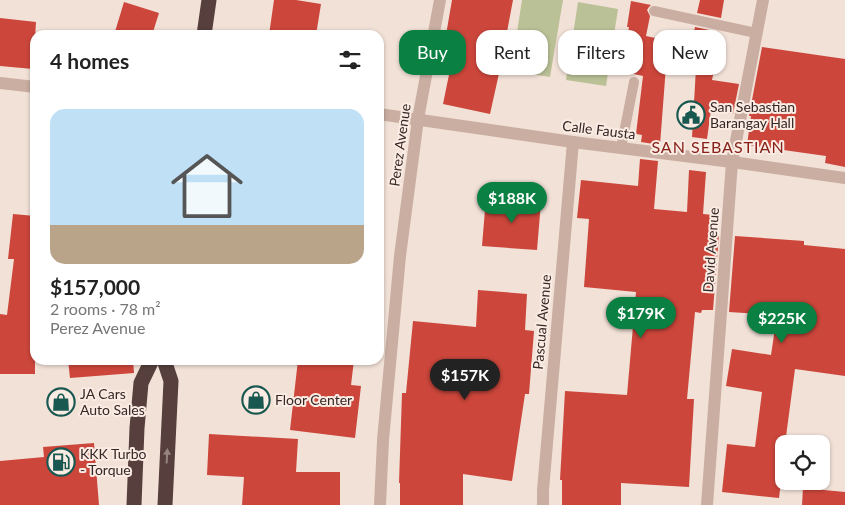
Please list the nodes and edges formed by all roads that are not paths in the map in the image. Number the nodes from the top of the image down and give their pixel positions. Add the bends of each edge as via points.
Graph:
1 (209, 0) edge
2 (440, 0) edge
3 (763, 0) edge
4 (654, 11) dead end
5 (205, 30) edge
6 (756, 33) junction
7 (634, 82) dead end
8 (0, 83) edge
9 (30, 86) edge
10 (384, 115) edge
11 (418, 119) junction
12 (573, 142) junction
13 (621, 148) junction
14 (732, 162) junction
15 (845, 178) edge
16 (150, 365) edge
17 (166, 365) edge
18 (134, 505) edge
19 (164, 505) edge
20 (380, 505) edge
21 (543, 505) edge
22 (708, 505) edge

1 - 5 highway
2 - 11 street, Perez Avenue
3 - 6 street, David Avenue
4 - 6 lane
6 - 14 street, David Avenue
7 - 13 lane
8 - 9 street
10 - 11 street, Calle Fausta
11 - 12 street, Calle Fausta
11 - 20 street, Perez Avenue via 400,265
12 - 13 street, Calle Fausta
12 - 21 street, Pascual Avenue
13 - 14 street, Calle Fausta
14 - 15 street, Calle Fausta
14 - 22 street, David Avenue
16 - 18 highway via 141,383
19 -> 17 highway via 171,381

